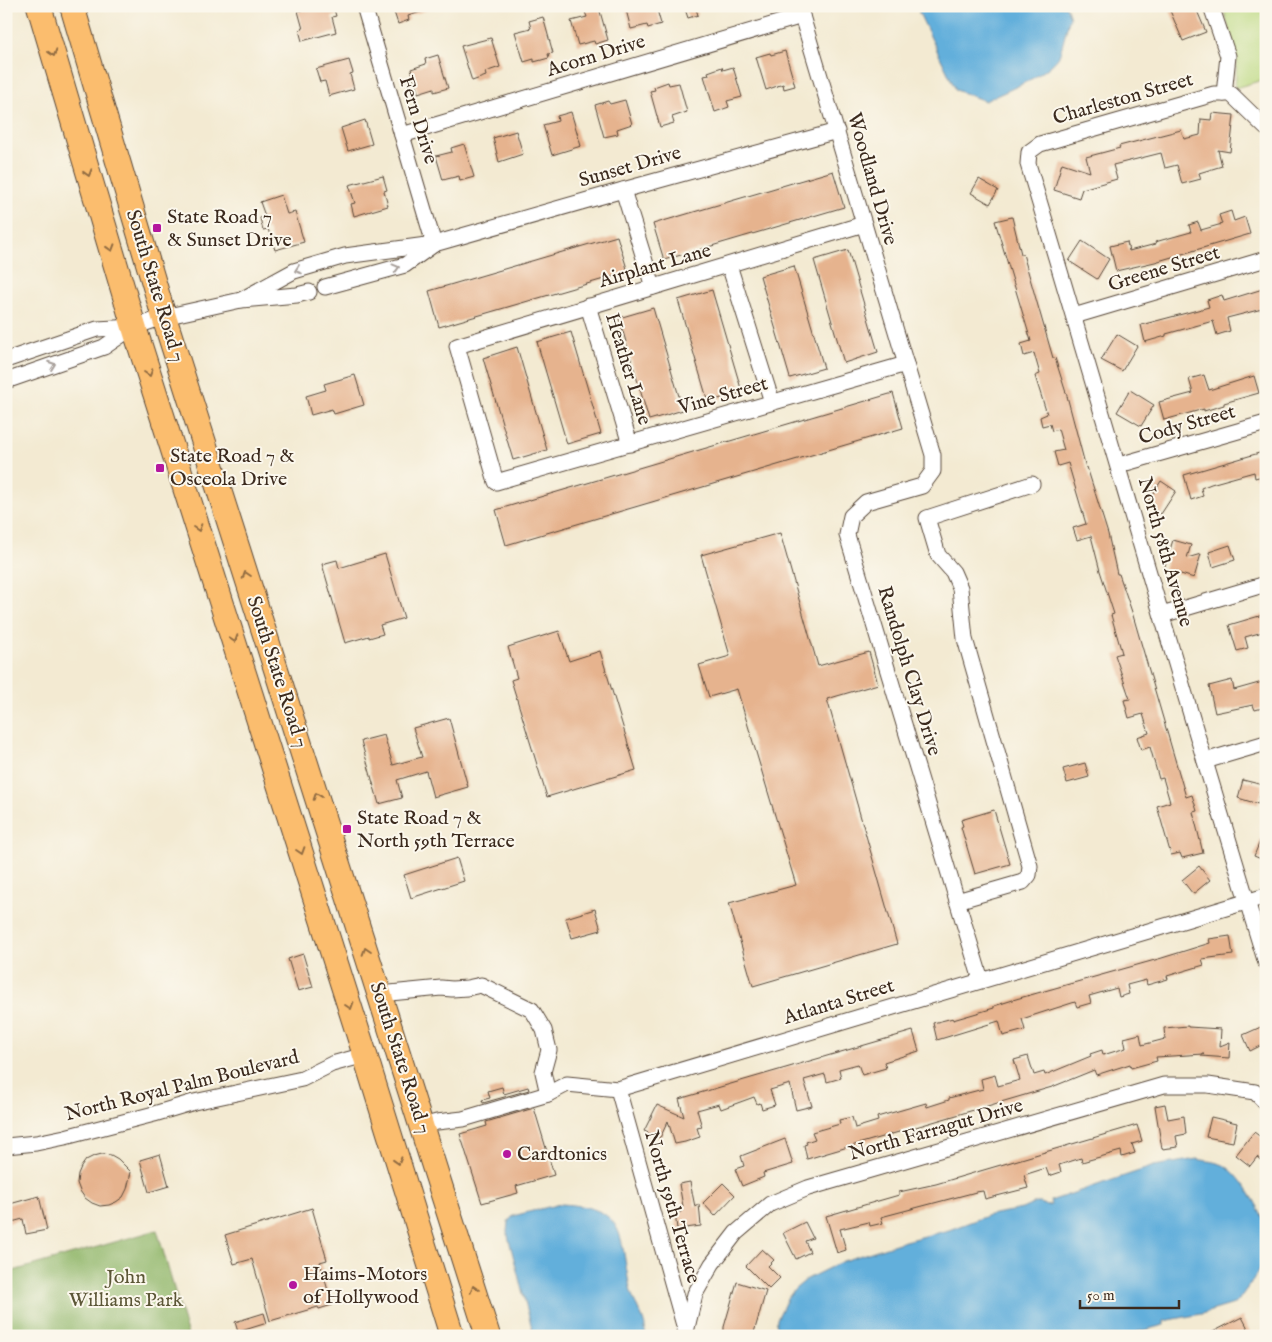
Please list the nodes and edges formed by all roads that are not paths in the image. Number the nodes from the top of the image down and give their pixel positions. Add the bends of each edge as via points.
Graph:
1 (39, 6) edge
2 (72, 6) edge
3 (364, 6) edge
4 (1211, 6) edge
5 (801, 11) edge
6 (1227, 94) junction
7 (1266, 128) edge
8 (837, 131) junction
9 (402, 135) junction
10 (1029, 152) joint
11 (623, 190) junction
12 (864, 224) junction
13 (434, 244) junction
14 (1266, 259) edge
15 (333, 260) junction
16 (729, 265) junction
17 (340, 283) junction
18 (653, 286) junction
19 (324, 288) dead end
20 (309, 292) dead end
21 (241, 300) junction
22 (588, 306) junction
23 (1074, 316) junction
24 (164, 317) junction
25 (134, 326) junction
26 (6, 360) edge
27 (906, 364) junction
28 (6, 381) edge
29 (772, 402) junction
30 (1266, 423) edge
31 (630, 444) junction
32 (1119, 465) junction
33 (496, 482) joint
34 (1032, 484) dead end
35 (1266, 584) edge
36 (1162, 615) junction
37 (1266, 743) edge
38 (1205, 761) junction
39 (1266, 896) edge
40 (958, 901) junction
41 (1247, 901) junction
42 (1266, 963) edge
43 (980, 980) junction
44 (380, 994) junction
45 (365, 1055) junction
46 (618, 1089) junction
47 (1260, 1089) edge
48 (548, 1094) junction
49 (1266, 1103) edge
50 (422, 1126) junction
51 (6, 1146) edge
52 (687, 1334) edge
53 (452, 1336) edge
54 (488, 1336) edge

1 -> 25 main road, South State Road 7
2 - 24 main road, South State Road 7
3 - 9 street, Fern Drive
4 - 6 street via 1228,56
5 - 8 street, Woodland Drive
5 - 9 street, Acorn Drive
6 - 7 street
6 - 10 street, Charleston Street via 1214,94 1040,144
8 - 11 street, Sunset Drive
8 - 12 street, Woodland Drive
9 - 13 street, Fern Drive
10 - 23 street, North 58th Avenue via 1028,164
11 - 13 street, Sunset Drive
11 - 18 street
12 - 16 street, Airplant Lane
12 - 27 street, Woodland Drive
13 - 15 street, Sunset Drive
17 -> 13 street, Sunset Drive via 406,265
14 - 23 street, Greene Street
15 - 17 street
15 -> 21 street, Sunset Drive via 294,271
16 - 18 street, Airplant Lane
16 - 29 street
17 - 19 street, Sunset Drive
18 - 22 street, Airplant Lane
20 - 21 street, Sunset Drive
21 - 24 street, Sunset Drive
22 - 31 street, Heather Lane
22 - 33 street, Airplant Lane via 457,346
23 - 32 street, North 58th Avenue
24 - 25 street, Sunset Drive
44 -> 24 main road, South State Road 7
25 - 26 street via 97,329
28 -> 25 street via 104,347
25 -> 45 main road, South State Road 7
27 - 29 street, Vine Street
27 - 40 street, Randolph Clay Drive via 933,455 933,471 922,486 866,502 851,516 847,535
29 - 31 street, Vine Street
30 - 32 street, Cody Street
31 - 33 street, Vine Street
32 - 36 street, North 58th Avenue
34 - 40 street via 928,518 938,555 953,572 960,588 965,638 1030,866 1023,882
35 - 36 street
36 - 38 street, North 58th Avenue
37 - 38 street
38 - 41 street, North 58th Avenue
39 - 41 street, Atlanta Street
40 - 43 street, Randolph Clay Drive
41 - 42 street, North 58th Avenue
41 - 43 street, Atlanta Street
43 - 46 street, Atlanta Street
44 - 48 street via 480,985 532,1010 544,1030 550,1050 543,1072
44 - 50 main road, South State Road 7
45 - 51 street, North Royal Palm Boulevard via 332,1064 302,1079 194,1102 65,1137
45 -> 53 main road, South State Road 7
46 - 48 street, Atlanta Street via 567,1084
46 - 52 street, North 59th Terrace
47 - 49 street, North Farragut Drive
47 - 52 street, North Farragut Drive via 1164,1085 808,1188 770,1204 736,1233 712,1264 695,1294
48 - 50 street, Atlanta Street
54 -> 50 main road, South State Road 7

